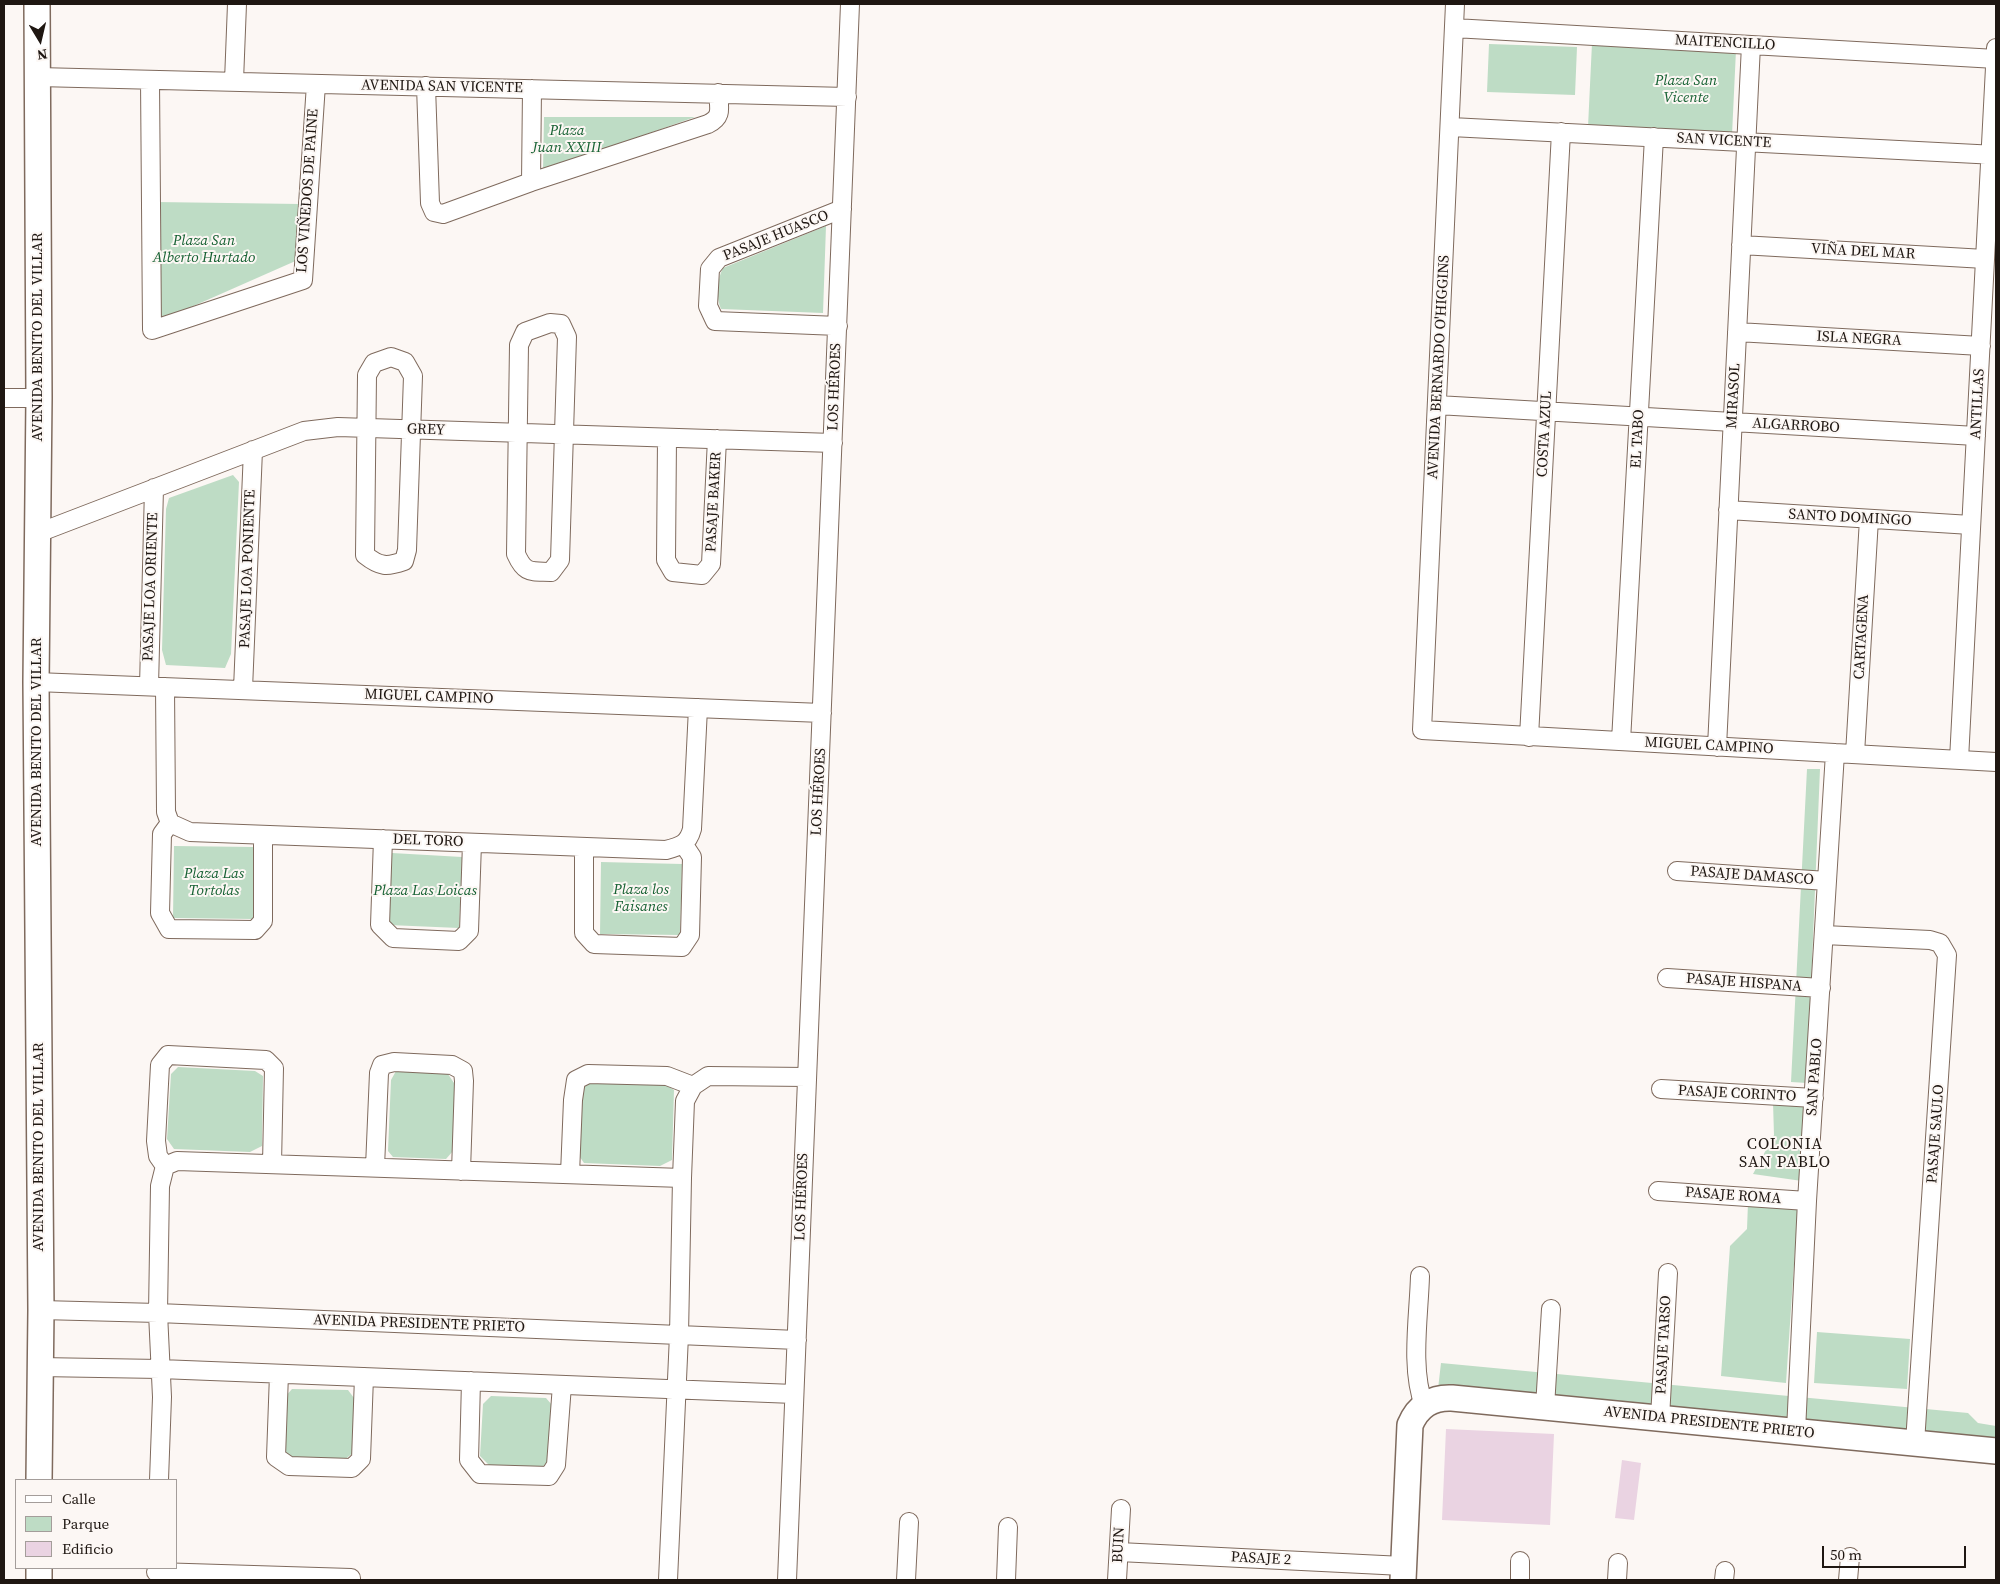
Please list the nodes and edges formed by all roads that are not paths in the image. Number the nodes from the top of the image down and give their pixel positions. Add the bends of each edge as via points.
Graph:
1 (38, 4) edge
2 (236, 4) edge
3 (850, 4) edge
4 (1455, 4) edge
5 (1454, 28) junction
6 (1751, 45) junction
7 (1996, 48) edge
8 (1996, 59) edge
9 (38, 77) junction
10 (150, 80) junction
11 (234, 82) junction
12 (316, 84) junction
13 (426, 86) junction
14 (532, 89) junction
15 (718, 94) junction
16 (847, 97) junction
17 (1451, 127) junction
18 (1561, 132) junction
19 (1654, 137) junction
20 (1746, 142) junction
21 (1993, 155) edge
22 (532, 182) junction
23 (842, 209) junction
24 (1741, 245) junction
25 (1985, 259) junction
26 (838, 326) junction
27 (1737, 332) junction
28 (1980, 346) junction
29 (4, 398) edge
30 (39, 398) junction
31 (1437, 405) junction
32 (1546, 412) junction
33 (1639, 417) junction
34 (1732, 422) junction
35 (366, 428) junction
36 (411, 429) junction
37 (517, 433) junction
38 (563, 434) junction
39 (1976, 436) junction
40 (667, 438) junction
41 (717, 440) junction
42 (833, 443) junction
43 (253, 450) junction
44 (154, 488) junction
45 (1728, 510) junction
46 (1869, 519) junction
47 (1971, 525) junction
48 (38, 533) junction
49 (36, 682) junction
50 (157, 686) junction
51 (242, 689) junction
52 (698, 708) junction
53 (822, 713) junction
54 (1422, 730) joint
55 (1529, 736) junction
56 (1621, 741) junction
57 (1717, 746) junction
58 (1835, 753) junction
59 (1855, 754) junction
60 (1959, 760) junction
61 (1996, 762) edge
62 (170, 823) junction
63 (263, 835) junction
64 (383, 839) junction
65 (472, 843) junction
66 (684, 845) junction
67 (584, 847) junction
68 (1677, 871) dead end
69 (1827, 882) junction
70 (1824, 935) junction
71 (1667, 978) dead end
72 (1821, 988) junction
73 (807, 1077) junction
74 (693, 1086) junction
75 (1661, 1089) dead end
76 (1814, 1098) junction
77 (272, 1164) junction
78 (166, 1166) junction
79 (375, 1168) junction
80 (461, 1171) junction
81 (570, 1174) junction
82 (682, 1178) junction
83 (1658, 1191) dead end
84 (1807, 1201) junction
85 (1668, 1273) dead end
86 (1420, 1276) dead end
87 (1551, 1309) dead end
88 (41, 1310) junction
89 (158, 1313) junction
90 (679, 1335) junction
91 (797, 1340) junction
92 (39, 1367) junction
93 (160, 1369) junction
94 (279, 1374) junction
95 (364, 1377) junction
96 (471, 1381) junction
97 (562, 1385) junction
98 (677, 1390) junction
99 (794, 1394) junction
100 (1424, 1405) junction
101 (1545, 1407) junction
102 (1660, 1418) junction
103 (1796, 1431) junction
104 (1915, 1443) junction
105 (1996, 1451) edge
106 (39, 1479) edge
107 (159, 1479) edge
108 (1121, 1509) dead end
109 (909, 1522) dead end
110 (1008, 1527) dead end
111 (1119, 1552) junction
112 (1850, 1558) dead end
113 (1520, 1560) dead end
114 (156, 1573) edge
115 (1403, 1573) edge
116 (351, 1580) edge
117 (668, 1580) edge
118 (787, 1580) edge
119 (906, 1580) edge
120 (1006, 1580) edge
121 (1118, 1580) edge
122 (1520, 1580) edge
123 (1848, 1580) edge

1 - 9 street, AVENIDA BENITO DEL VILLAR
2 - 11 street
3 - 16 street, LOS HÉROES
4 - 5 street, AVENIDA BERNARDO O'HIGGINS
5 - 6 street, MAITENCILLO
5 - 17 street, AVENIDA BERNARDO O'HIGGINS
6 - 8 street, MAITENCILLO
6 - 20 street, MIRASOL
7 - 8 street, ANTILLAS
8 - 21 street, ANTILLAS
9 - 10 street, AVENIDA SAN VICENTE
9 - 30 street, AVENIDA BENITO DEL VILLAR
10 - 11 street, AVENIDA SAN VICENTE
10 - 12 street, LOS VIÑEDOS DE PAINE via 152,330 303,280
11 - 12 street, AVENIDA SAN VICENTE
12 - 13 street, AVENIDA SAN VICENTE
13 - 14 street, AVENIDA SAN VICENTE
13 - 22 street via 430,202 434,212 443,214
14 - 15 street, AVENIDA SAN VICENTE
14 - 22 street
15 - 16 street, AVENIDA SAN VICENTE
15 - 22 street via 720,113 716,121
16 - 23 street, LOS HÉROES
17 - 18 street, SAN VICENTE
17 - 31 street, AVENIDA BERNARDO O'HIGGINS
18 - 19 street, SAN VICENTE
18 - 32 street, COSTA AZUL
19 - 20 street, SAN VICENTE
19 - 33 street, EL TABO
20 - 21 street, SAN VICENTE
20 - 24 street, MIRASOL
21 - 25 street, ANTILLAS
23 - 26 street, LOS HÉROES
23 - 26 street, PASAJE HUASCO via 719,258 710,269 708,306 715,321
24 - 25 street, VIÑA DEL MAR
24 - 27 street, MIRASOL
25 - 28 street, ANTILLAS
26 - 42 street, LOS HÉROES
27 - 28 street, ISLA NEGRA
27 - 34 street, MIRASOL
28 - 39 street, ANTILLAS
29 - 30 street
30 - 48 street, AVENIDA BENITO DEL VILLAR
31 - 32 street, ALGARROBO
31 - 54 street, AVENIDA BERNARDO O'HIGGINS
32 - 33 street, ALGARROBO
32 - 55 street, COSTA AZUL
33 - 34 street, ALGARROBO
33 - 56 street, EL TABO
34 - 39 street, ALGARROBO
34 - 45 street, MIRASOL
35 - 36 street, GREY
35 - 36 street via 367,375 374,363 391,357 405,362 413,376
35 - 36 street via 365,556 377,564 392,565 404,561 407,550
35 - 43 street, GREY via 304,430
36 - 37 street, GREY
37 - 38 street, GREY
37 - 38 street via 519,345 525,332 550,323 561,324 567,337
37 - 38 street via 516,554 522,566 537,572 551,572 560,560
38 - 40 street, GREY
39 - 47 street, ANTILLAS
40 - 41 street, GREY
40 - 41 street, PASAJE BAKER via 666,560 673,572 702,574 711,564
41 - 42 street, GREY
42 - 53 street, LOS HÉROES
43 - 44 street, GREY
43 - 51 street, PASAJE LOA PONIENTE
44 - 48 street, GREY
44 - 50 street, PASAJE LOA ORIENTE
45 - 46 street, SANTO DOMINGO
45 - 57 street, MIRASOL
46 - 47 street, SANTO DOMINGO
46 - 59 street, CARTAGENA
47 - 60 street, ANTILLAS
48 - 49 street, AVENIDA BENITO DEL VILLAR
49 - 50 street, MIGUEL CAMPINO
49 - 88 street, AVENIDA BENITO DEL VILLAR
50 - 51 street, MIGUEL CAMPINO
50 - 62 street via 166,812
51 - 52 street, MIGUEL CAMPINO
52 - 53 street, MIGUEL CAMPINO
52 - 66 street via 692,828 690,839
53 - 73 street, LOS HÉROES
54 - 55 street, MIGUEL CAMPINO
55 - 56 street, MIGUEL CAMPINO
56 - 57 street, MIGUEL CAMPINO
57 - 58 street, MIGUEL CAMPINO
58 - 59 street, MIGUEL CAMPINO
58 - 69 street, SAN PABLO
59 - 60 street, MIGUEL CAMPINO
60 - 61 street, MIGUEL CAMPINO
62 - 63 street, DEL TORO via 190,832
62 - 63 street via 162,834 160,913 169,930 255,930 263,921
63 - 64 street, DEL TORO
64 - 65 street, DEL TORO
64 - 65 street via 380,925 393,938 459,940 469,931
65 - 67 street, DEL TORO
66 - 67 street, DEL TORO via 666,850
66 - 67 street via 692,857 692,866 690,935 682,947 594,944 584,933
68 - 69 street, PASAJE DAMASCO
69 - 70 street, SAN PABLO
70 - 72 street, SAN PABLO
70 - 104 street, PASAJE SAULO via 1930,940 1940,943 1947,955
71 - 72 street, PASAJE HISPANA
72 - 76 street, SAN PABLO
73 - 74 street via 708,1076
73 - 91 street, LOS HÉROES
74 - 81 street via 666,1076 588,1074 576,1080
74 - 82 street via 685,1101
75 - 76 street, PASAJE CORINTO
76 - 84 street, SAN PABLO
77 - 78 street via 177,1161
77 - 78 street via 274,1068 266,1060 168,1056 160,1065 156,1141 158,1156
77 - 79 street
78 - 89 street via 160,1186
79 - 80 street
79 - 80 street via 379,1073 382,1065 394,1062 452,1065 463,1071
80 - 81 street
81 - 82 street
82 - 90 street
83 - 84 street, PASAJE ROMA
84 - 103 street, SAN PABLO
85 - 102 street, PASAJE TARSO
86 - 100 street via 1416,1368
87 - 101 street
88 - 89 street, AVENIDA PRESIDENTE PRIETO
88 - 92 street, AVENIDA BENITO DEL VILLAR
89 - 90 street, AVENIDA PRESIDENTE PRIETO
89 - 93 street
90 - 91 street, AVENIDA PRESIDENTE PRIETO
90 - 98 street
91 - 99 street, LOS HÉROES
92 - 93 street
92 - 106 street, AVENIDA BENITO DEL VILLAR
93 - 94 street
93 - 107 street
94 - 95 street
94 - 95 street via 276,1458 289,1466 352,1468 362,1459
95 - 96 street
96 - 97 street
96 - 97 street via 469,1460 480,1474 549,1476 556,1465
97 - 98 street
98 - 99 street
98 - 117 street
99 - 118 street, LOS HÉROES
100 - 101 street, AVENIDA PRESIDENTE PRIETO via 1442,1398
100 - 115 street via 1413,1417 1408,1433
101 - 102 street, AVENIDA PRESIDENTE PRIETO
102 - 103 street, AVENIDA PRESIDENTE PRIETO
103 - 104 street, AVENIDA PRESIDENTE PRIETO
104 - 105 street, AVENIDA PRESIDENTE PRIETO
108 - 111 street, BUIN
109 - 119 street
110 - 120 street
111 - 115 street, PASAJE 2
111 - 121 street, BUIN
112 - 123 street
113 - 122 street
114 - 116 street

